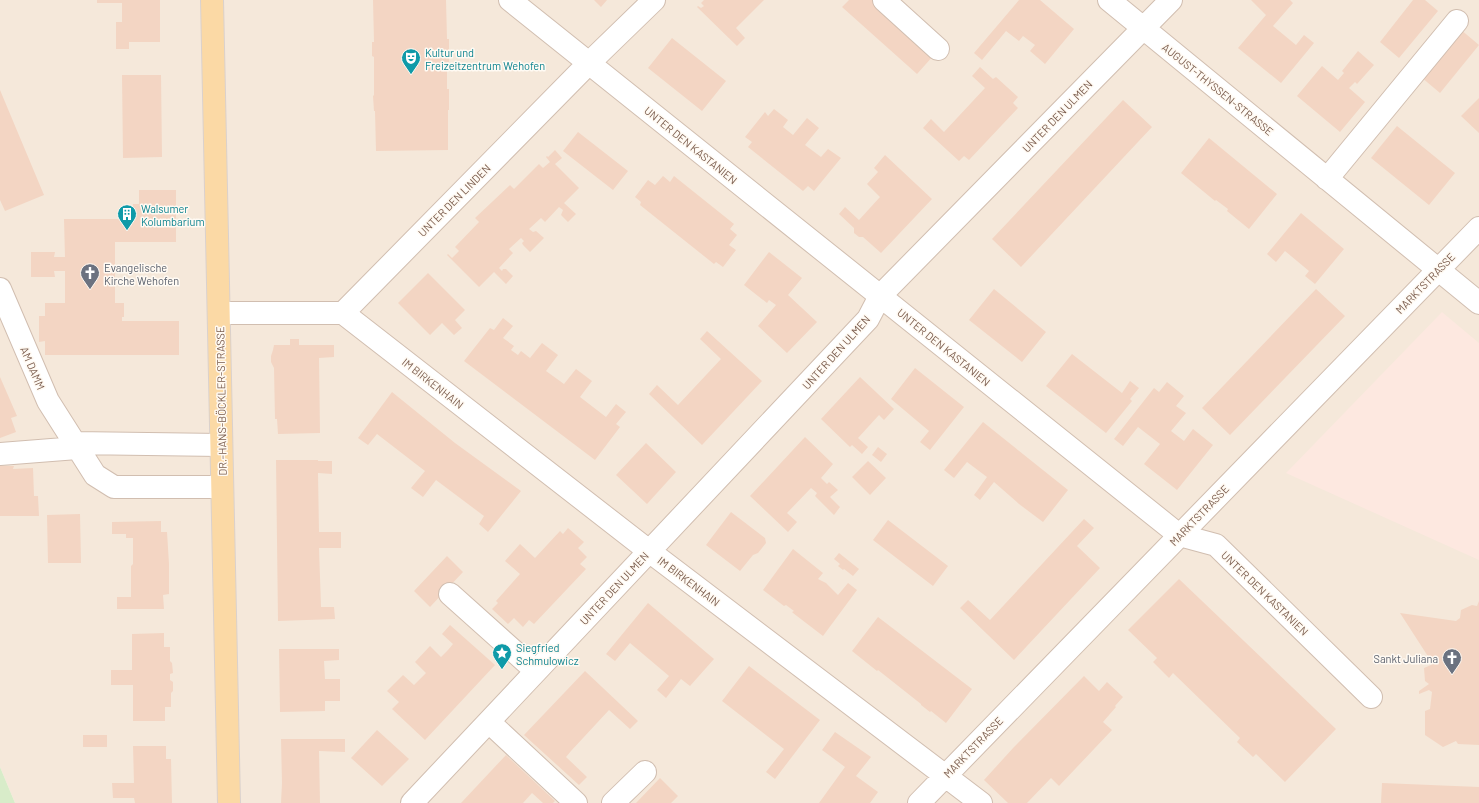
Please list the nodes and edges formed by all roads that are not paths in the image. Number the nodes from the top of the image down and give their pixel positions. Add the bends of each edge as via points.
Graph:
1 (212, 0) edge
2 (510, 0) edge
3 (654, 0) edge
4 (884, 0) edge
5 (1109, 0) edge
6 (1171, 0) edge
7 (1456, 21) dead end
8 (1143, 28) junction
9 (938, 49) dead end
10 (588, 64) junction
11 (1327, 179) junction
12 (1479, 228) edge
13 (1438, 270) junction
14 (0, 289) edge
15 (880, 296) junction
16 (1479, 303) edge
17 (218, 313) junction
18 (343, 313) junction
19 (221, 445) junction
20 (75, 446) junction
21 (0, 454) edge
22 (222, 487) junction
23 (1179, 535) junction
24 (649, 551) junction
25 (450, 594) dead end
26 (536, 671) junction
27 (1371, 697) dead end
28 (489, 722) junction
29 (645, 772) dead end
30 (946, 776) junction
31 (229, 803) edge
32 (412, 803) edge
33 (576, 803) edge
34 (613, 803) edge
35 (919, 803) edge
36 (981, 803) edge

1 - 17 main road, DR.-HANS-BÖCKLER-STRASSE
2 - 10 street, UNTER DEN KASTANIEN
3 - 10 street, UNTER DEN LINDEN
4 - 9 street
5 - 8 street, AUGUST-THYSSEN-STRASSE
6 - 8 street, UNTER DEN ULMEN
7 - 11 street
8 - 11 street, AUGUST-THYSSEN-STRASSE
8 - 15 street, UNTER DEN ULMEN
10 - 15 street, UNTER DEN KASTANIEN
10 - 18 street, UNTER DEN LINDEN
11 - 13 street, AUGUST-THYSSEN-STRASSE
12 - 13 street, MARKTSTRASSE
13 - 16 street, AUGUST-THYSSEN-STRASSE
13 - 23 street, MARKTSTRASSE
14 - 20 street, AM DAMM via 48,401
15 - 23 street, UNTER DEN KASTANIEN
15 - 24 street, UNTER DEN ULMEN via 868,319
17 - 18 street
17 - 19 main road, DR.-HANS-BÖCKLER-STRASSE
18 - 24 street, IM BIRKENHAIN
19 - 20 street
19 - 22 main road, DR.-HANS-BÖCKLER-STRASSE
20 - 21 street
20 - 22 street, AM DAMM via 96,475 114,487
22 - 31 main road, DR.-HANS-BÖCKLER-STRASSE
23 - 27 street, UNTER DEN KASTANIEN via 1216,545
23 - 30 street, MARKTSTRASSE
24 - 26 street, UNTER DEN ULMEN
24 - 30 street, IM BIRKENHAIN
25 - 26 street
26 - 28 street, UNTER DEN ULMEN
28 - 32 street, UNTER DEN ULMEN
28 - 33 street
29 - 34 street
30 - 35 street, MARKTSTRASSE
30 - 36 street, IM BIRKENHAIN

